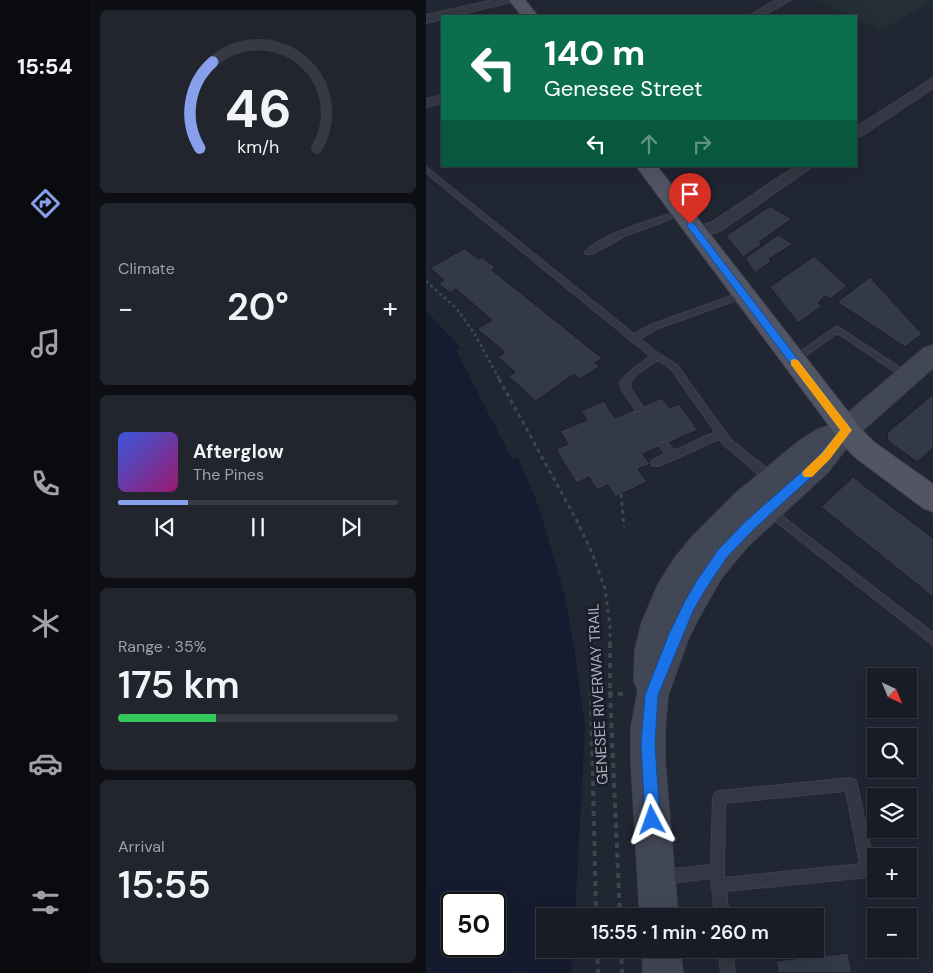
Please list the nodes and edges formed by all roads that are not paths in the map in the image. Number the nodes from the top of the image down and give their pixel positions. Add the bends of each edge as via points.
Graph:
1 (508, 0) edge
2 (517, 0) edge
3 (784, 0) edge
4 (443, 15) edge
5 (529, 15) edge
6 (756, 15) edge
7 (441, 16) edge
8 (426, 19) edge
9 (933, 82) edge
10 (441, 99) edge
11 (426, 103) edge
12 (857, 132) edge
13 (647, 167) edge
14 (805, 167) edge
15 (426, 169) edge
16 (682, 213) junction
17 (698, 234) junction
18 (589, 252) dead end
19 (745, 294) junction
20 (634, 338) junction
21 (933, 354) edge
22 (656, 356) junction
23 (793, 361) junction
24 (907, 376) junction
25 (639, 408) dead end
26 (846, 430) junction
27 (720, 434) junction
28 (664, 445) dead end
29 (672, 456) junction
30 (656, 463) dead end
31 (772, 479) junction
32 (933, 500) edge
33 (768, 509) junction
34 (933, 640) edge
35 (640, 695) junction
36 (657, 878) junction
37 (718, 878) junction
38 (659, 908) edge
39 (721, 908) edge
40 (662, 958) edge
41 (726, 958) edge
42 (663, 973) edge
43 (728, 973) edge

1 - 4 street
2 - 5 main road
3 - 6 street
7 - 8 street
9 - 12 street
10 - 11 street
13 - 16 main road
14 - 17 street via 717,226
15 - 20 lane
16 - 17 main road
16 - 18 lane via 634,228
17 - 19 main road
19 - 20 lane via 656,326
19 - 23 main road
20 - 22 lane
21 - 24 main road
22 - 25 lane via 625,382
22 - 27 lane via 674,367
23 - 24 lane via 836,329
23 - 26 main road
24 - 26 main road
26 - 31 main road via 814,443
26 - 32 main road via 865,450
26 - 33 main road via 818,464
27 - 29 lane
27 - 31 lane via 734,450
28 - 29 lane
29 - 30 lane
31 - 35 main road via 704,542 670,593 658,618
33 - 34 lane
33 - 35 main road via 723,554 700,586
35 - 36 main road via 648,753
36 - 37 lane
36 - 38 main road
37 - 37 lane via 719,796 851,784 868,870
37 - 39 lane
40 - 42 main road
41 - 43 lane

